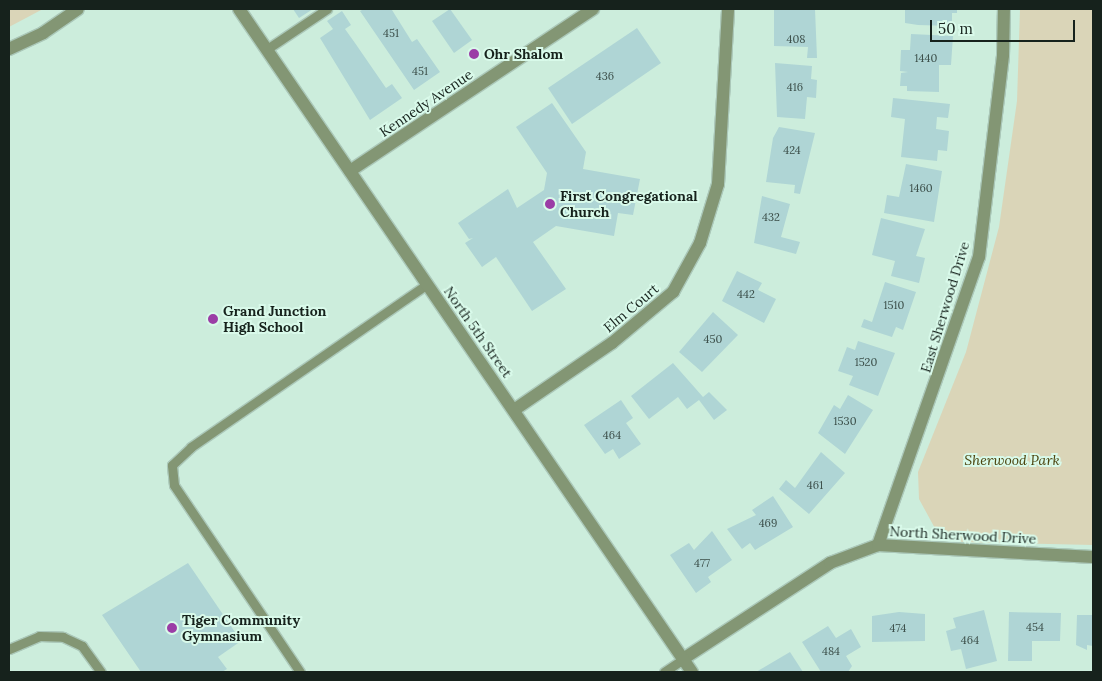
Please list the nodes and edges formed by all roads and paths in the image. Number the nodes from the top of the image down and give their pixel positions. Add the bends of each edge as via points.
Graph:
1 (78, 9) edge
2 (239, 9) edge
3 (327, 9) edge
4 (593, 9) edge
5 (728, 9) edge
6 (1004, 9) edge
7 (9, 49) edge
8 (266, 49) junction
9 (350, 171) junction
10 (426, 285) junction
11 (514, 410) junction
12 (878, 546) junction
13 (1093, 557) edge
14 (9, 648) edge
15 (683, 659) junction
16 (101, 672) edge
17 (300, 672) edge
18 (664, 672) edge
19 (692, 672) edge

1 - 7 street via 43,33
2 - 8 street, North 5th Street
3 - 8 lane
4 - 9 street, Kennedy Avenue
5 - 11 street, Elm Court via 718,184 700,243 673,292 612,343
6 - 12 street, East Sherwood Drive via 1003,55 979,257
8 - 9 street, North 5th Street
9 - 10 street, North 5th Street
10 - 11 street, North 5th Street
10 - 17 lane via 191,446 172,465 174,485
11 - 15 street, North 5th Street
12 - 13 street, North Sherwood Drive
12 - 15 street, North Sherwood Drive via 830,563
14 - 16 lane via 39,636 62,637 82,646
15 - 18 lane
15 - 19 street, North 5th Street

